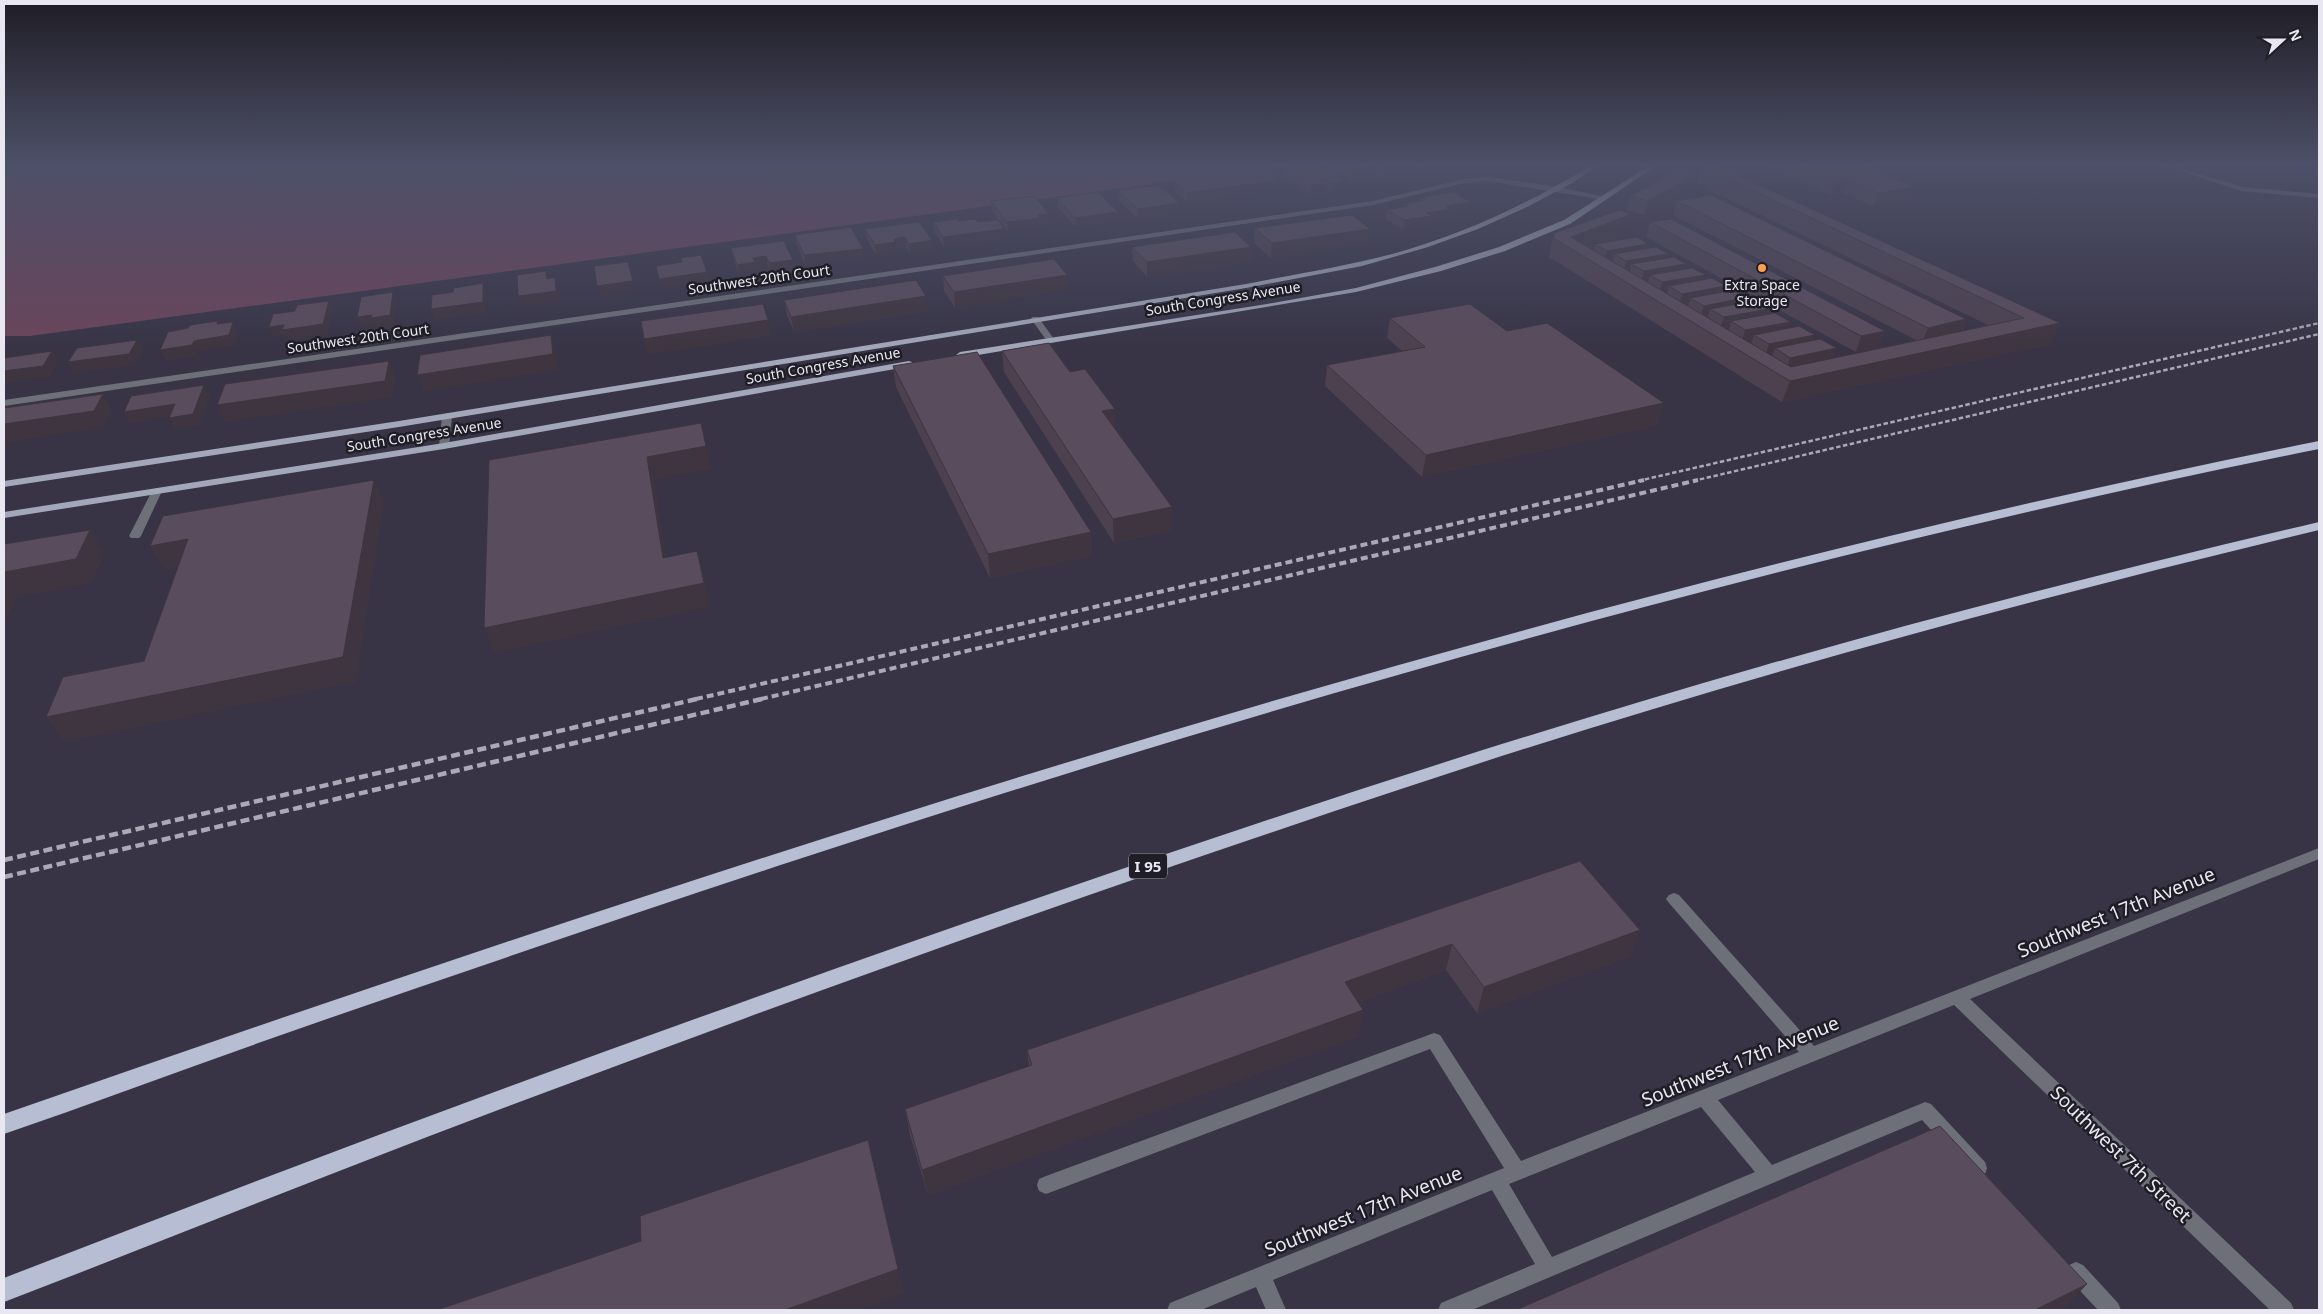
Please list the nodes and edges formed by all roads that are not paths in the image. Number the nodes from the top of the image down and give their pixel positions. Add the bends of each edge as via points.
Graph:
1 (1207, 227) edge
2 (1471, 227) edge
3 (1554, 227) edge
4 (1035, 320) junction
5 (1050, 339) junction
6 (954, 356) edge
7 (915, 363) edge
8 (4, 403) edge
9 (447, 416) junction
10 (2319, 445) edge
11 (444, 446) junction
12 (4, 484) edge
13 (157, 491) junction
14 (4, 515) edge
15 (2319, 526) edge
16 (135, 536) dead end
17 (2319, 853) edge
18 (1674, 899) dead end
19 (1958, 998) junction
20 (1812, 1055) junction
21 (1705, 1098) junction
22 (4, 1124) edge
23 (1517, 1172) junction
24 (1769, 1175) junction
25 (1496, 1180) junction
26 (1991, 1182) edge
27 (1046, 1185) dead end
28 (2065, 1260) edge
29 (1548, 1268) junction
30 (1260, 1276) junction
31 (4, 1290) edge
32 (1176, 1310) edge
33 (1276, 1310) edge
34 (1448, 1310) edge
35 (2111, 1310) edge
36 (2284, 1310) edge

1 - 8 street, Southwest 20th Court
2 - 4 main road, South Congress Avenue via 1399,254 1246,286
3 - 5 main road, South Congress Avenue via 1502,249 1356,290
4 - 5 street
4 - 9 main road, South Congress Avenue
5 - 6 main road, South Congress Avenue
7 - 11 main road, South Congress Avenue
9 - 11 street
9 - 12 main road, South Congress Avenue
10 - 22 highway via 2101,490 1756,572 1338,686 1024,781 664,897
11 - 13 main road, South Congress Avenue
13 - 14 main road, South Congress Avenue
13 - 16 street
15 - 31 highway, I 95 via 2054,590 1805,658 1368,792 1017,912 589,1066
17 - 19 street, Southwest 17th Avenue
18 - 20 street
19 - 20 street, Southwest 17th Avenue
19 - 36 street, Southwest 7th Street
20 - 21 street, Southwest 17th Avenue
21 - 23 street, Southwest 17th Avenue
21 - 24 street
23 - 25 street, Southwest 17th Avenue
23 - 27 street via 1434,1040
24 - 26 street via 1925,1110
24 - 29 street
25 - 29 street
25 - 30 street, Southwest 17th Avenue
28 - 35 street
29 - 34 street
30 - 32 street, Southwest 17th Avenue
30 - 33 street

